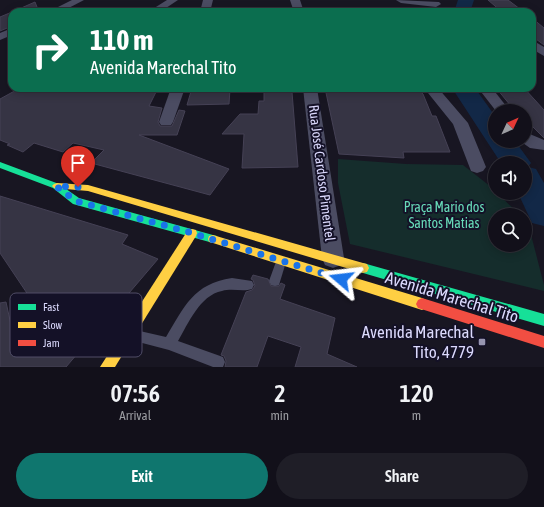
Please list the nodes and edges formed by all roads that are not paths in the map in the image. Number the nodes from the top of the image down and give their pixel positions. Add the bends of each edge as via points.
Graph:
1 (79, 0) edge
2 (173, 0) edge
3 (401, 0) edge
4 (436, 4) dead end
5 (62, 8) edge
6 (160, 8) edge
7 (536, 40) edge
8 (544, 53) edge
9 (177, 92) edge
10 (311, 92) edge
11 (433, 92) edge
12 (489, 92) edge
13 (499, 104) edge
14 (166, 122) dead end
15 (0, 165) edge
16 (477, 167) dead end
17 (56, 186) junction
18 (192, 233) junction
19 (289, 245) junction
20 (333, 258) junction
21 (281, 260) junction
22 (275, 281) dead end
23 (248, 285) dead end
24 (142, 311) edge
25 (544, 320) edge
26 (142, 337) edge
27 (544, 342) edge
28 (169, 344) junction
29 (113, 357) edge
30 (218, 362) dead end
31 (107, 367) edge

1 - 5 street
2 - 6 street
3 - 4 street
7 - 8 street
9 - 14 street
10 - 20 street, Rua José Cardoso Pimentel
11 - 16 street via 460,123
12 - 13 street
15 - 17 main road, Avenida Marechal Tito
17 - 18 main road, Avenida Marechal Tito via 76,201
17 - 19 main road, Avenida Marechal Tito via 88,188
18 - 19 main road via 201,227 208,227 278,248
18 - 21 main road, Avenida Marechal Tito
18 - 24 main road
19 - 20 main road, Avenida Marechal Tito
20 - 25 main road, Avenida Marechal Tito
21 - 22 lane
21 - 27 main road, Avenida Marechal Tito
23 - 28 lane via 228,284 207,289
26 - 28 lane
28 - 30 lane
29 - 31 main road

